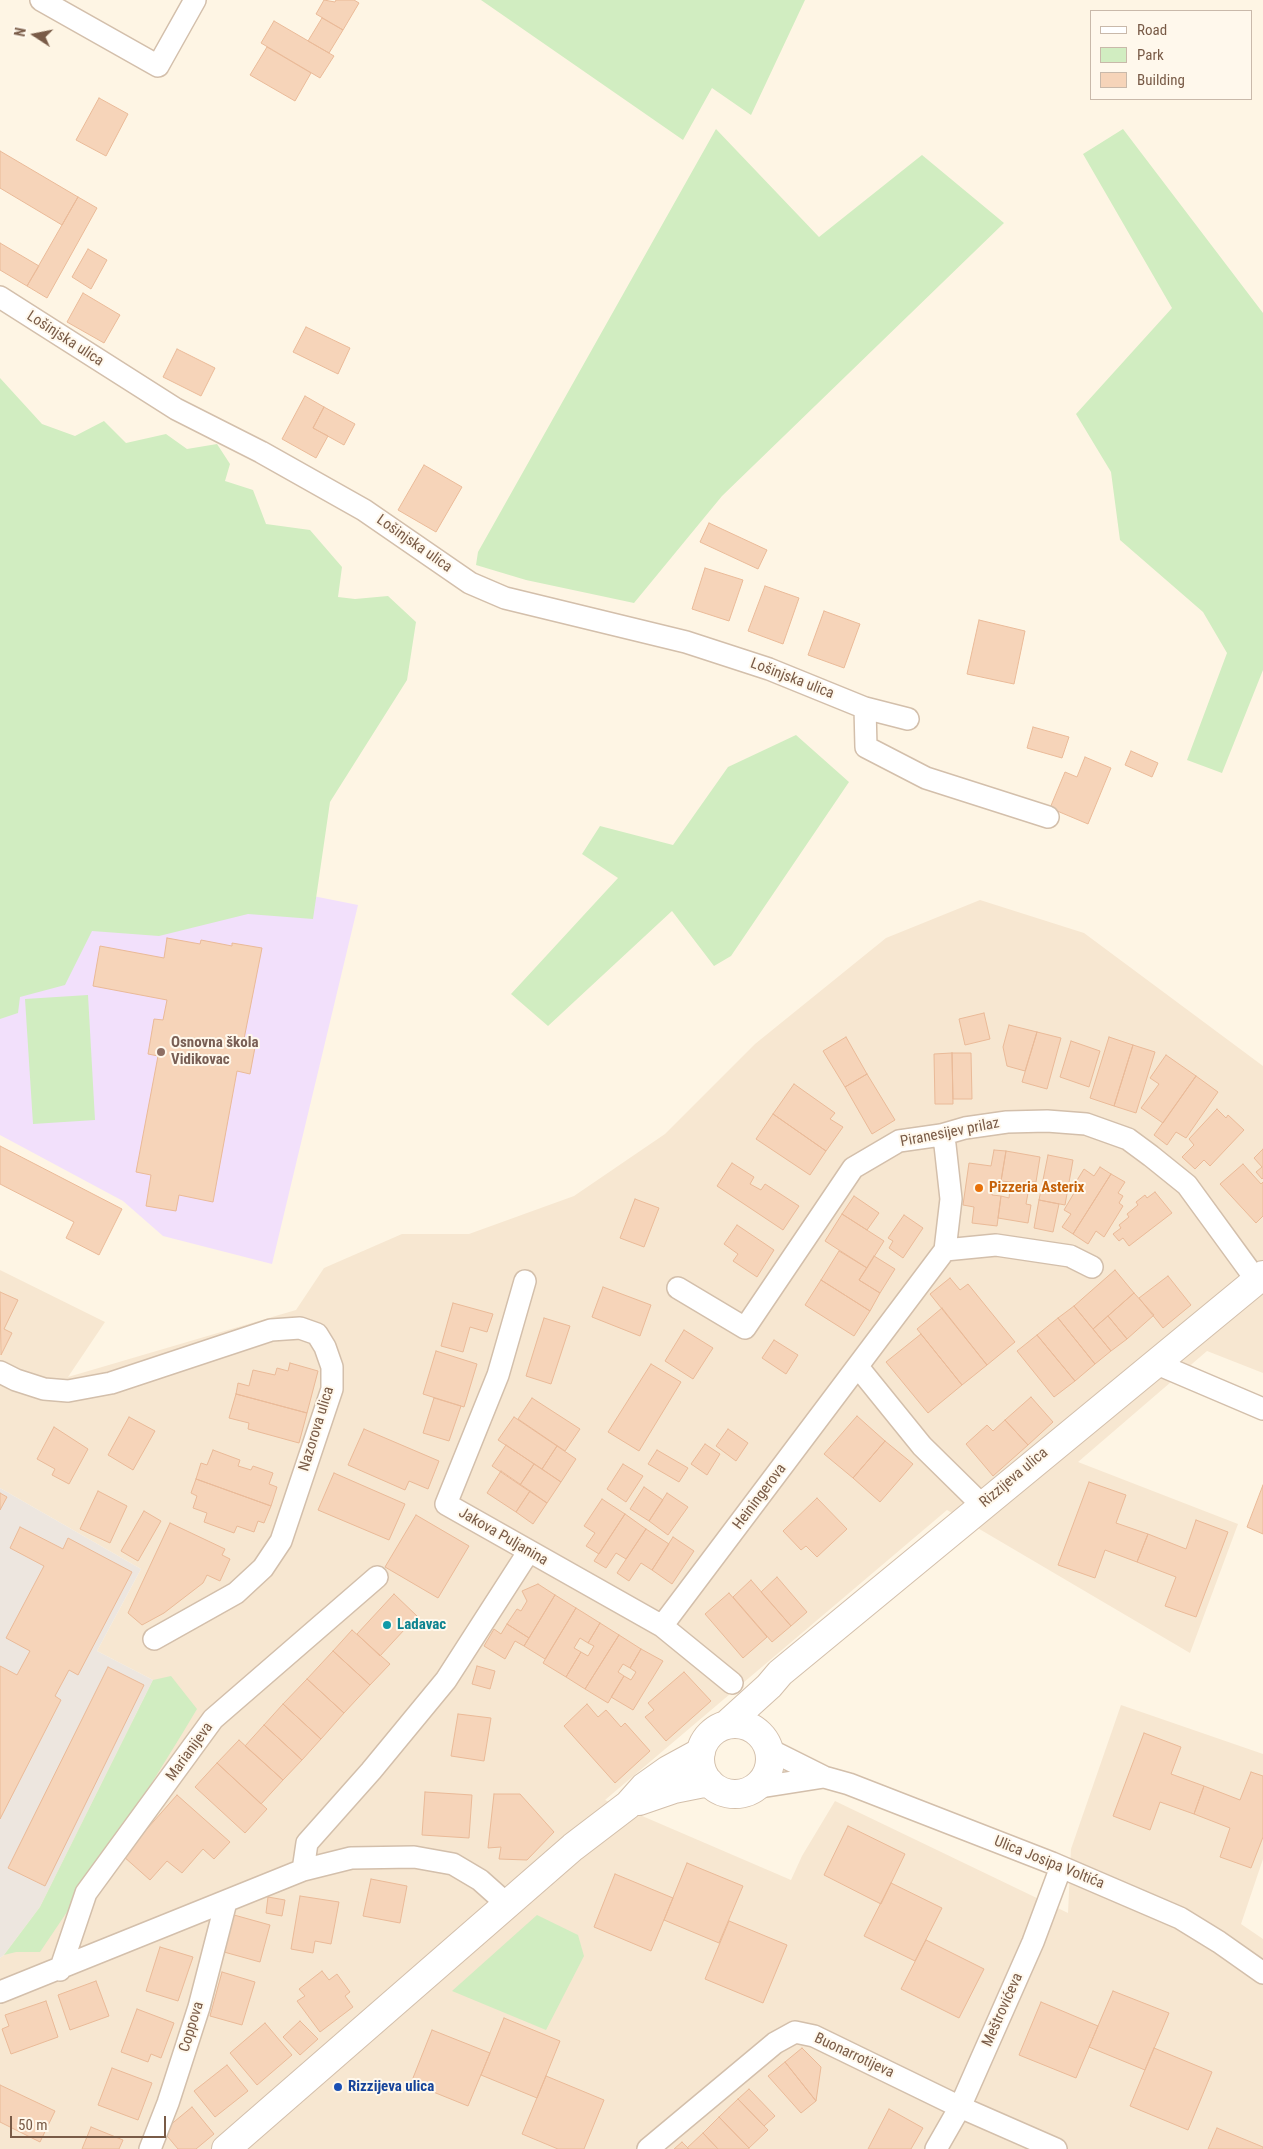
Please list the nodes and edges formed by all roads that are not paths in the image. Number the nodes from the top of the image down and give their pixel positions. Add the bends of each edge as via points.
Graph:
1 (41, 0) edge
2 (195, 0) edge
3 (0, 297) edge
4 (865, 708) junction
5 (908, 719) dead end
6 (1048, 818) dead end
7 (941, 1135) junction
8 (945, 1250) junction
9 (1092, 1267) dead end
10 (1260, 1278) edge
11 (525, 1281) dead end
12 (678, 1288) dead end
13 (1155, 1363) junction
14 (858, 1367) junction
15 (0, 1372) edge
16 (1263, 1409) edge
17 (982, 1505) junction
18 (529, 1551) junction
19 (377, 1577) dead end
20 (662, 1626) junction
21 (154, 1639) dead end
22 (732, 1683) dead end
23 (769, 1686) junction
24 (726, 1725) junction
25 (765, 1743) junction
26 (701, 1752) junction
27 (824, 1777) junction
28 (709, 1782) junction
29 (754, 1788) junction
30 (628, 1805) junction
31 (1060, 1867) junction
32 (303, 1870) junction
33 (226, 1902) junction
34 (508, 1905) junction
35 (60, 1970) junction
36 (1263, 1973) edge
37 (0, 1992) edge
38 (960, 2107) junction
39 (150, 2149) edge
40 (226, 2149) edge
41 (648, 2149) edge
42 (936, 2149) edge
43 (1056, 2149) edge

1 - 2 street via 158,66
3 - 4 street, Lošinjska ulica via 176,408 364,510 470,583 505,598 695,645 769,669
4 - 5 street, Lošinjska ulica
4 - 6 street via 866,747 926,778
7 - 8 street, Heiningerova via 951,1199
7 - 10 street, Piranesijev prilaz via 964,1128 1047,1120 1086,1124 1128,1139 1187,1185
7 - 12 street, Piranesijev prilaz via 899,1141 853,1168 745,1328
8 - 9 street via 996,1245 1070,1256
8 - 14 street, Heiningerova
10 - 13 street, Rizzijeva ulica
11 - 18 street, Jakova Puljanina via 498,1376 446,1504
13 - 16 street
13 - 17 street, Rizzijeva ulica
14 - 17 street via 922,1446
14 - 20 street, Heiningerova
15 - 21 street, Nazorova ulica via 44,1389 68,1391 110,1383 271,1330 300,1328 316,1334 325,1348 332,1367 332,1389 281,1540 263,1568 236,1593
17 - 23 street, Rizzijeva ulica via 780,1673
18 - 20 street, Jakova Puljanina
18 - 32 street via 446,1680 308,1843
19 - 35 street, Marianijeva via 213,1719 86,1893
20 - 22 street, Jakova Puljanina
23 - 24 street, Rizzijeva ulica
23 - 25 street
24 - 25 street via 746,1725
24 - 26 street via 710,1734
25 - 27 street, Ulica Josipa Voltića
25 - 29 street via 767,1771
26 - 28 street via 700,1763
26 - 30 street via 650,1783
27 - 29 street, Ulica Josipa Voltića
27 - 31 street, Ulica Josipa Voltića
28 - 29 street via 726,1792 745,1792
28 - 30 street via 674,1789
30 - 34 street
31 - 36 street, Ulica Josipa Voltića via 1180,1918
31 - 38 street, Meštrovićeva via 1033,1942
32 - 33 street
32 - 34 street via 351,1858 414,1857 453,1864 480,1880
33 - 35 street
33 - 39 street, Coppova via 199,2007
34 - 40 street
35 - 37 street
38 - 41 street, Buonarrotijeva via 814,2036 795,2032 775,2043
38 - 42 street, Meštrovićeva
38 - 43 street, Buonarrotijeva

